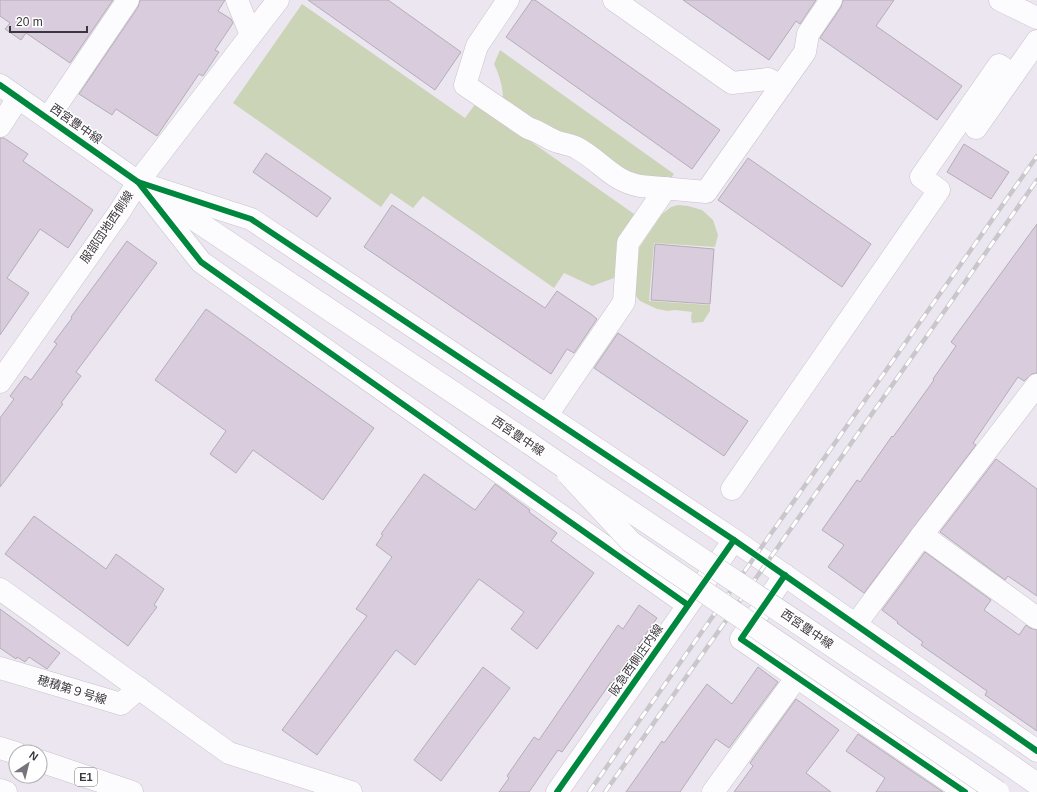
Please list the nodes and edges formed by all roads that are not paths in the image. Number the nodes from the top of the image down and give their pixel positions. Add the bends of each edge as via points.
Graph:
1 (128, 0) edge
2 (238, 0) edge
3 (278, 0) edge
4 (508, 0) edge
5 (614, 0) edge
6 (831, 0) edge
7 (1000, 0) edge
8 (1037, 16) edge
9 (252, 35) junction
10 (1037, 41) edge
11 (1013, 75) junction
12 (0, 85) edge
13 (781, 86) junction
14 (18, 98) junction
15 (48, 118) junction
16 (0, 126) edge
17 (976, 128) dead end
18 (138, 182) junction
19 (666, 188) junction
20 (0, 382) edge
21 (1037, 385) edge
22 (547, 415) junction
23 (555, 461) junction
24 (732, 489) dead end
25 (922, 534) junction
26 (734, 540) junction
27 (785, 576) junction
28 (0, 589) edge
29 (688, 605) junction
30 (1037, 618) edge
31 (856, 624) junction
32 (0, 668) edge
33 (797, 677) junction
34 (139, 688) junction
35 (1037, 750) edge
36 (48, 764) edge
37 (1037, 784) edge
38 (0, 790) edge
39 (6, 792) edge
40 (132, 792) edge
41 (351, 792) edge
42 (557, 792) edge
43 (713, 792) edge
44 (965, 792) edge
45 (998, 792) edge

1 - 15 main road
2 - 9 main road
3 - 9 main road, 服部団地西側線
4 - 19 main road via 477,46 465,85 528,128 539,131 554,141 576,147 621,180 640,186
5 - 13 main road via 732,83 768,79
6 - 13 main road via 808,34 805,52
7 - 8 main road
9 - 18 main road, 服部団地西側線
10 - 11 main road
11 - 17 main road
11 - 24 main road via 999,65 921,178 939,190
12 - 14 main road, 西宮豊中線
13 - 19 main road via 706,192
14 - 15 main road, 西宮豊中線
14 - 16 main road
15 - 18 main road, 西宮豊中線
18 - 20 main road, 服部団地西側線
18 - 22 main road via 251,218
18 - 23 main road, 西宮豊中線, bridge
18 - 29 main road via 201,262
19 - 22 main road via 628,243 624,302
21 - 25 main road
22 - 26 main road
23 - 37 main road, 西宮豊中線, bridge
23 - 45 main road, bridge via 631,542
25 - 30 main road
25 - 31 main road
26 - 27 main road
26 - 29 main road, 阪急西側庄内線
27 - 31 main road
27 - 33 main road via 741,638
28 - 34 main road
29 - 42 main road, 阪急西側庄内線
31 - 35 main road
32 - 34 main road, 穂積第９号線 via 121,704
33 - 43 main road
33 - 44 main road
34 - 41 main road via 229,753
36 - 40 main road, E1
38 - 39 main road

